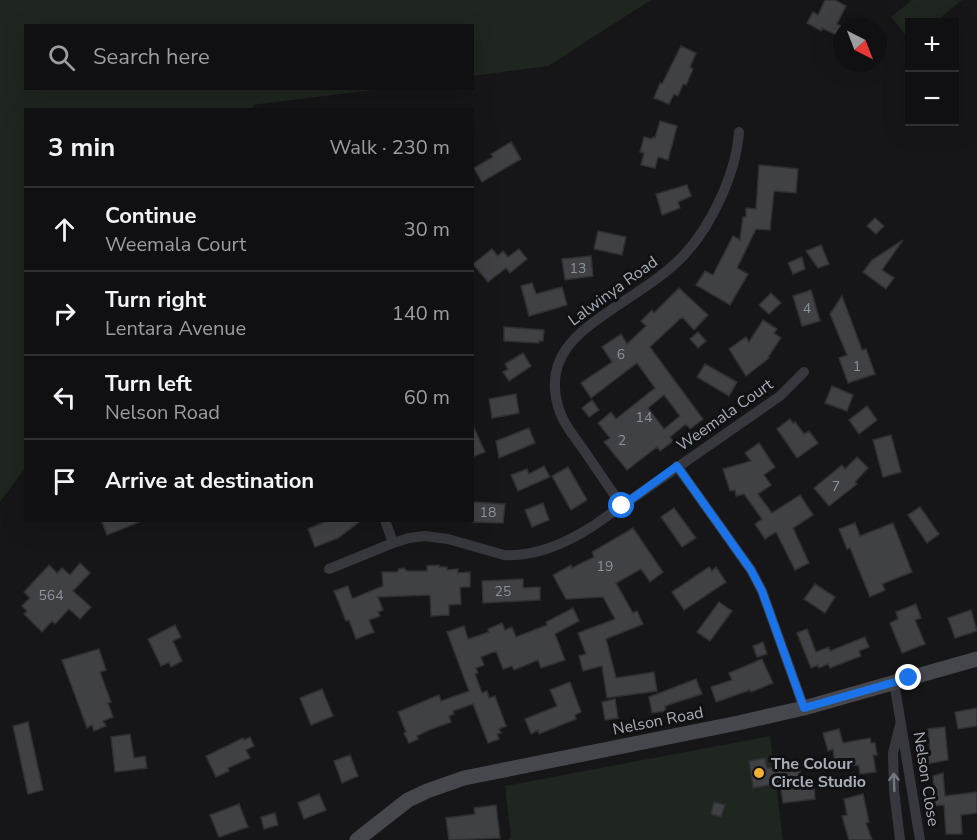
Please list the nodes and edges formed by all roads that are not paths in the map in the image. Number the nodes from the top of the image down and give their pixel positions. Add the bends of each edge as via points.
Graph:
1 (739, 132) dead end
2 (804, 372) dead end
3 (677, 466) junction
4 (622, 506) junction
5 (386, 522) edge
6 (393, 543) junction
7 (329, 569) dead end
8 (977, 659) edge
9 (894, 682) junction
10 (804, 708) junction
11 (901, 722) junction
12 (357, 840) edge
13 (900, 840) edge
14 (920, 840) edge

1 - 4 street, Lalwinya Road via 732,169 695,242 659,277 578,334 559,363 555,396 562,417
2 - 3 street, Weemala Court via 780,396
3 - 4 street, Weemala Court
3 - 10 street via 751,570
4 - 6 street, Weemala Court via 571,539 525,554 504,555 436,537
5 - 6 street
6 - 7 street, Weemala Court
8 - 9 main road, Nelson Road
9 - 10 main road, Nelson Road
9 - 11 street, Nelson Close
10 - 12 main road, Nelson Road via 464,778 408,800
13 -> 11 street, Nelson Close via 893,753
11 - 14 street, Nelson Close

